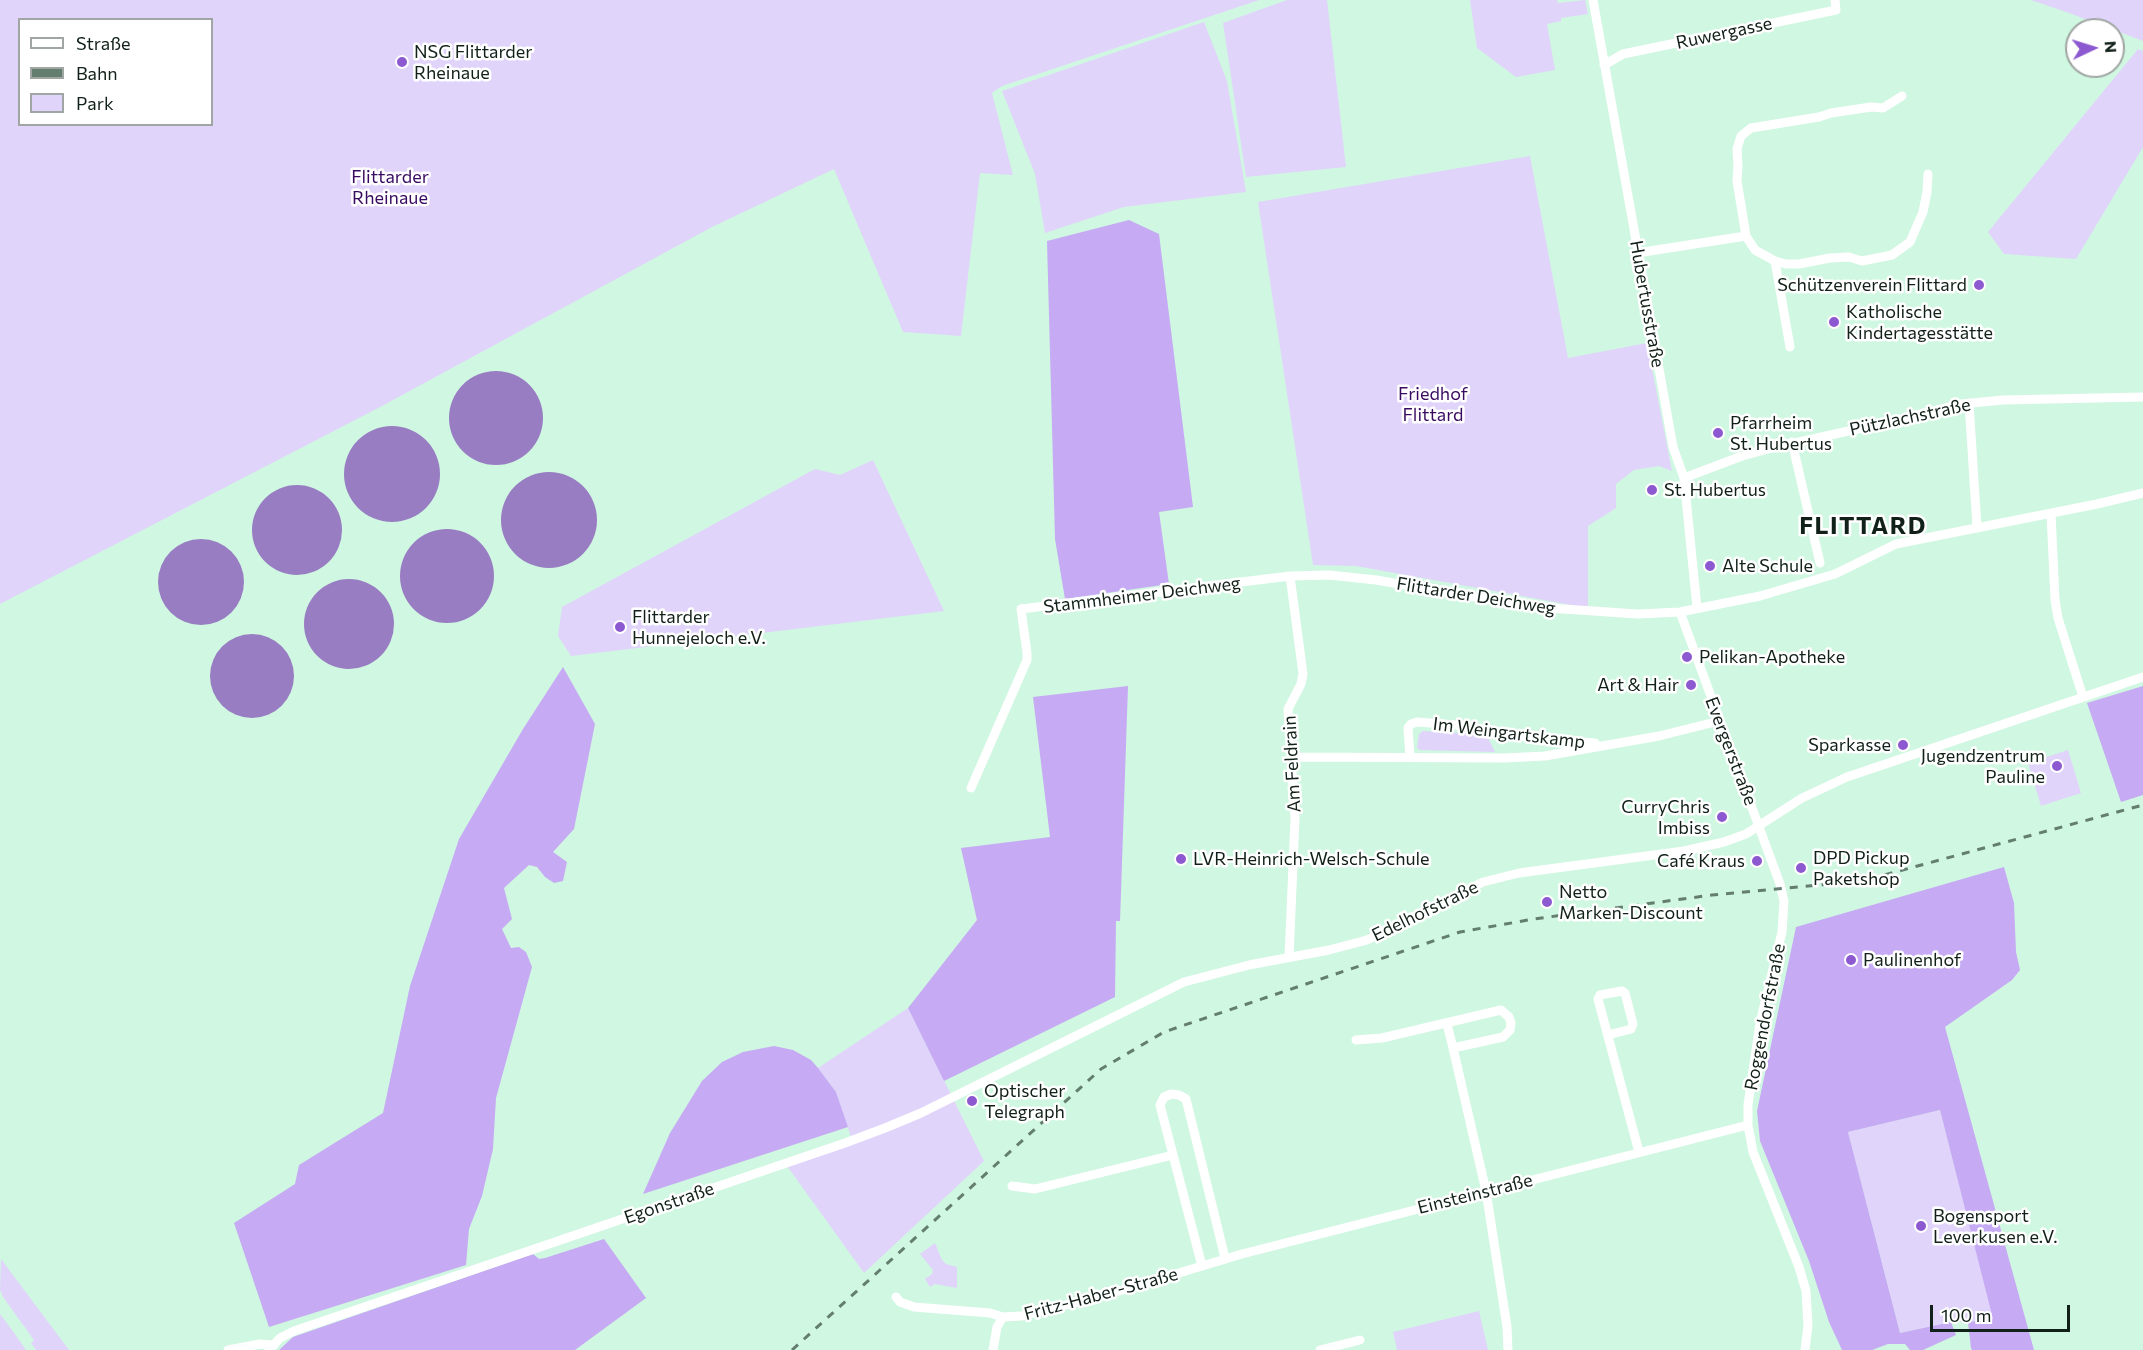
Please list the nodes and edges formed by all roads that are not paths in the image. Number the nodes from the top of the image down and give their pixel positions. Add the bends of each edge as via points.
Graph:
1 (1593, 0) edge
2 (1835, 0) edge
3 (1604, 65) junction
4 (1902, 96) dead end
5 (1929, 174) dead end
6 (1746, 236) junction
7 (1637, 253) junction
8 (1774, 261) junction
9 (1790, 347) dead end
10 (2143, 397) edge
11 (1970, 403) junction
12 (1792, 442) junction
13 (1684, 478) junction
14 (2143, 493) edge
15 (2051, 513) junction
16 (1977, 527) junction
17 (1820, 563) dead end
18 (1309, 575) joint
19 (1290, 576) junction
20 (1697, 608) junction
21 (1680, 612) junction
22 (2143, 677) edge
23 (2083, 697) junction
24 (1719, 721) junction
25 (1605, 744) junction
26 (1292, 757) junction
27 (1410, 757) junction
28 (971, 788) dead end
29 (1759, 825) junction
30 (1782, 889) joint
31 (1289, 957) junction
32 (1099, 1024) joint
33 (1447, 1024) junction
34 (1608, 1035) junction
35 (1356, 1040) dead end
36 (1453, 1048) junction
37 (1748, 1125) junction
38 (1640, 1152) junction
39 (1173, 1155) junction
40 (1012, 1186) dead end
41 (1486, 1191) junction
42 (1225, 1258) junction
43 (1202, 1266) junction
44 (896, 1297) dead end
45 (1003, 1317) junction
46 (1360, 1340) dead end
47 (271, 1347) edge
48 (228, 1350) edge
49 (993, 1350) edge
50 (1320, 1350) edge
51 (1508, 1350) edge
52 (1805, 1350) edge

1 - 3 street, Hubertusstraße
2 - 3 street, Ruwergasse via 1836,10 1623,54
3 - 7 street, Hubertusstraße
4 - 6 street via 1883,108 1831,113 1751,129 1742,136 1737,149 1737,181
5 - 8 street via 1923,212 1910,243 1892,255 1862,261 1849,257 1799,264
6 - 7 street
6 - 8 street via 1755,250
7 - 13 street, Hubertusstraße via 1672,447
8 - 9 street
10 - 11 street, Pützlachstraße
11 - 12 street, Pützlachstraße
11 - 16 street
12 - 13 street, Pützlachstraße
12 - 17 street
13 - 20 street, Hubertusstraße
14 - 15 street, Flittarder Deichweg
15 - 16 street, Flittarder Deichweg
15 - 23 street via 2058,618
16 - 20 street, Flittarder Deichweg via 1896,544 1835,574 1760,596
18 - 19 street, Stammheimer Deichweg
18 - 21 street, Flittarder Deichweg via 1376,580 1533,607 1638,614
19 - 26 street, Am Feldrain via 1303,674 1288,709
19 - 28 street, Stammheimer Deichweg via 1021,609 1027,660
20 - 21 street, Flittarder Deichweg
21 - 24 street, Evergerstraße
22 - 23 street, Edelhofstraße
23 - 29 street, Edelhofstraße via 1847,777 1802,798
24 - 25 street, Im Weingartskamp
24 - 29 street, Evergerstraße
25 - 27 street, Im Weingartskamp via 1545,756
25 - 27 street, Im Weingartskamp via 1418,722 1408,728
26 - 27 street, Im Weingartskamp
26 - 31 street, Am Feldrain via 1295,819
29 - 30 street, Evergerstraße
29 - 31 street, Edelhofstraße via 1735,838 1702,848 1519,873 1483,882 1367,940
30 - 37 street, Roggendorfstraße via 1784,918 1760,1023
31 - 32 street, Edelhofstraße via 1184,982
32 - 47 street, Egonstraße via 885,1128 294,1331
33 - 35 street
33 - 36 street
33 - 36 street via 1501,1010 1511,1023 1503,1036
34 - 34 street via 1598,999 1622,991 1633,1024 1631,1029
34 - 38 street
36 - 41 street
37 - 38 street, Einsteinstraße
37 - 52 street, Roggendorfstraße via 1753,1152 1806,1291
38 - 41 street, Einsteinstraße
39 - 40 street via 1035,1189
39 - 42 street via 1160,1105 1171,1094 1186,1099
39 - 43 street
41 - 42 street, Einsteinstraße
41 - 51 street
42 - 43 street, Einsteinstraße
43 - 45 street, Fritz-Haber-Straße via 1109,1294 1022,1316
44 - 45 street, Fritz-Haber-Straße via 914,1307
45 - 49 street
46 - 50 street
47 - 48 street, Egonstraße via 260,1344

